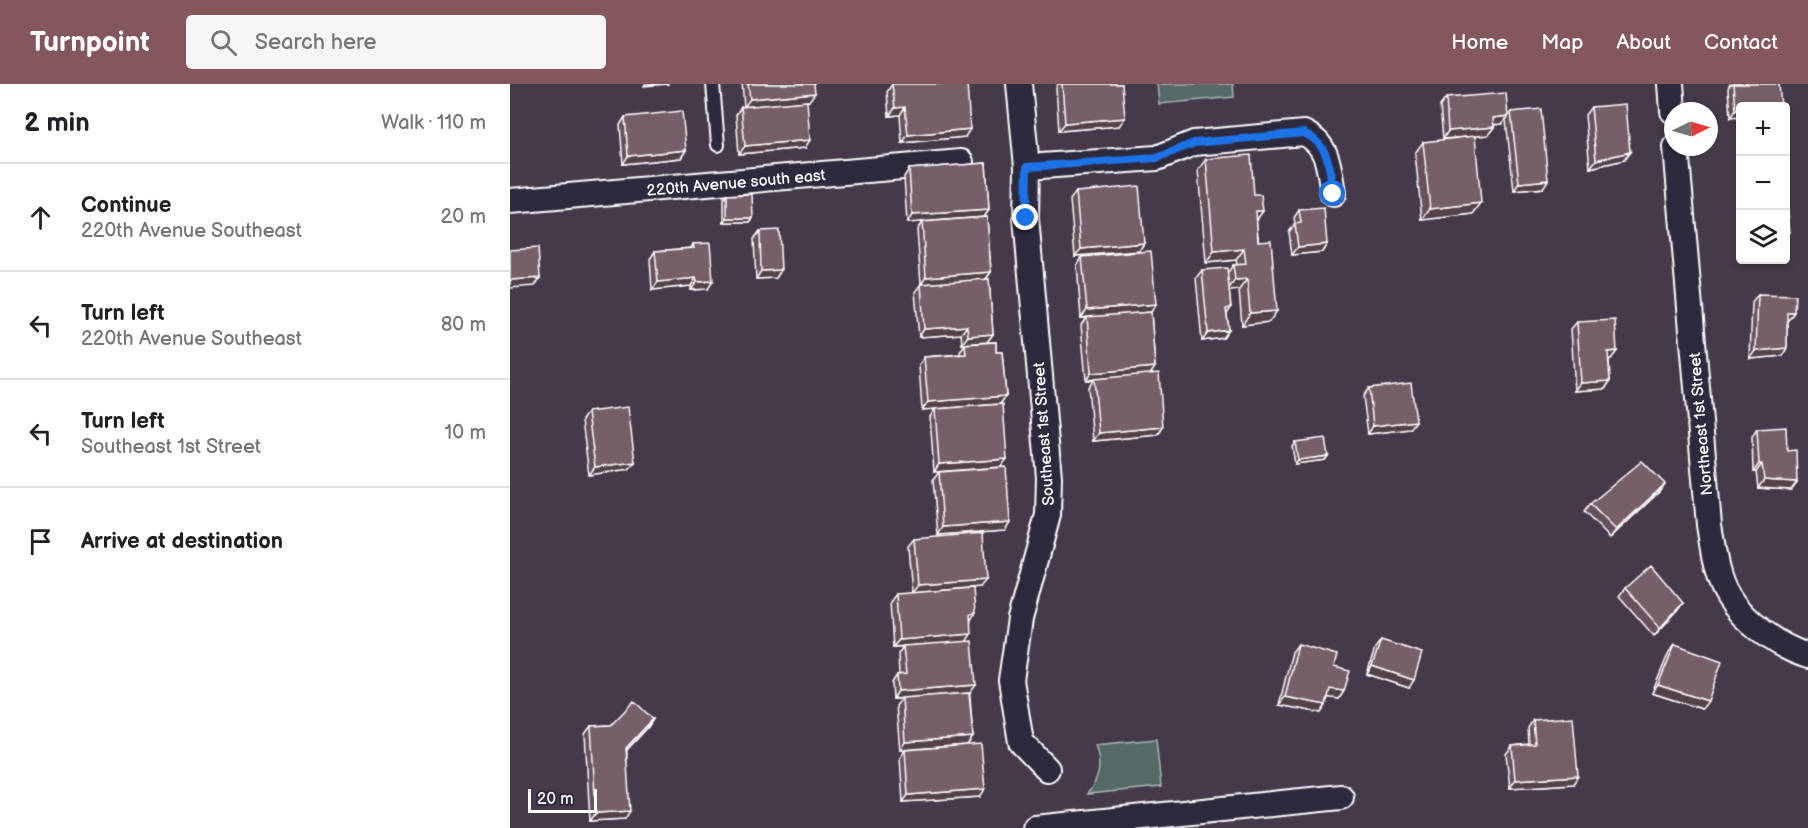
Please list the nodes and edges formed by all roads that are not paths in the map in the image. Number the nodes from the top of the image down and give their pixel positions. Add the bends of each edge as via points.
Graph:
1 (713, 84) edge
2 (1019, 84) edge
3 (1671, 84) edge
4 (1672, 102) edge
5 (718, 146) dead end
6 (1677, 156) edge
7 (961, 162) edge
8 (1027, 167) junction
9 (1333, 194) dead end
10 (510, 201) edge
11 (1808, 656) edge
12 (1047, 769) dead end
13 (1341, 797) dead end
14 (1035, 828) edge

1 - 5 lane
2 - 8 street, Southeast 1st Street
3 - 4 street
6 - 11 street, Northeast 1st Street via 1716,567 1728,596 1752,623 1774,641
7 - 10 street, 220th Avenue south east
8 - 9 street via 1157,158 1194,143 1304,133 1324,150
8 - 12 street, Southeast 1st Street via 1026,218 1048,515 1020,619 1011,680 1021,742
13 - 14 street

